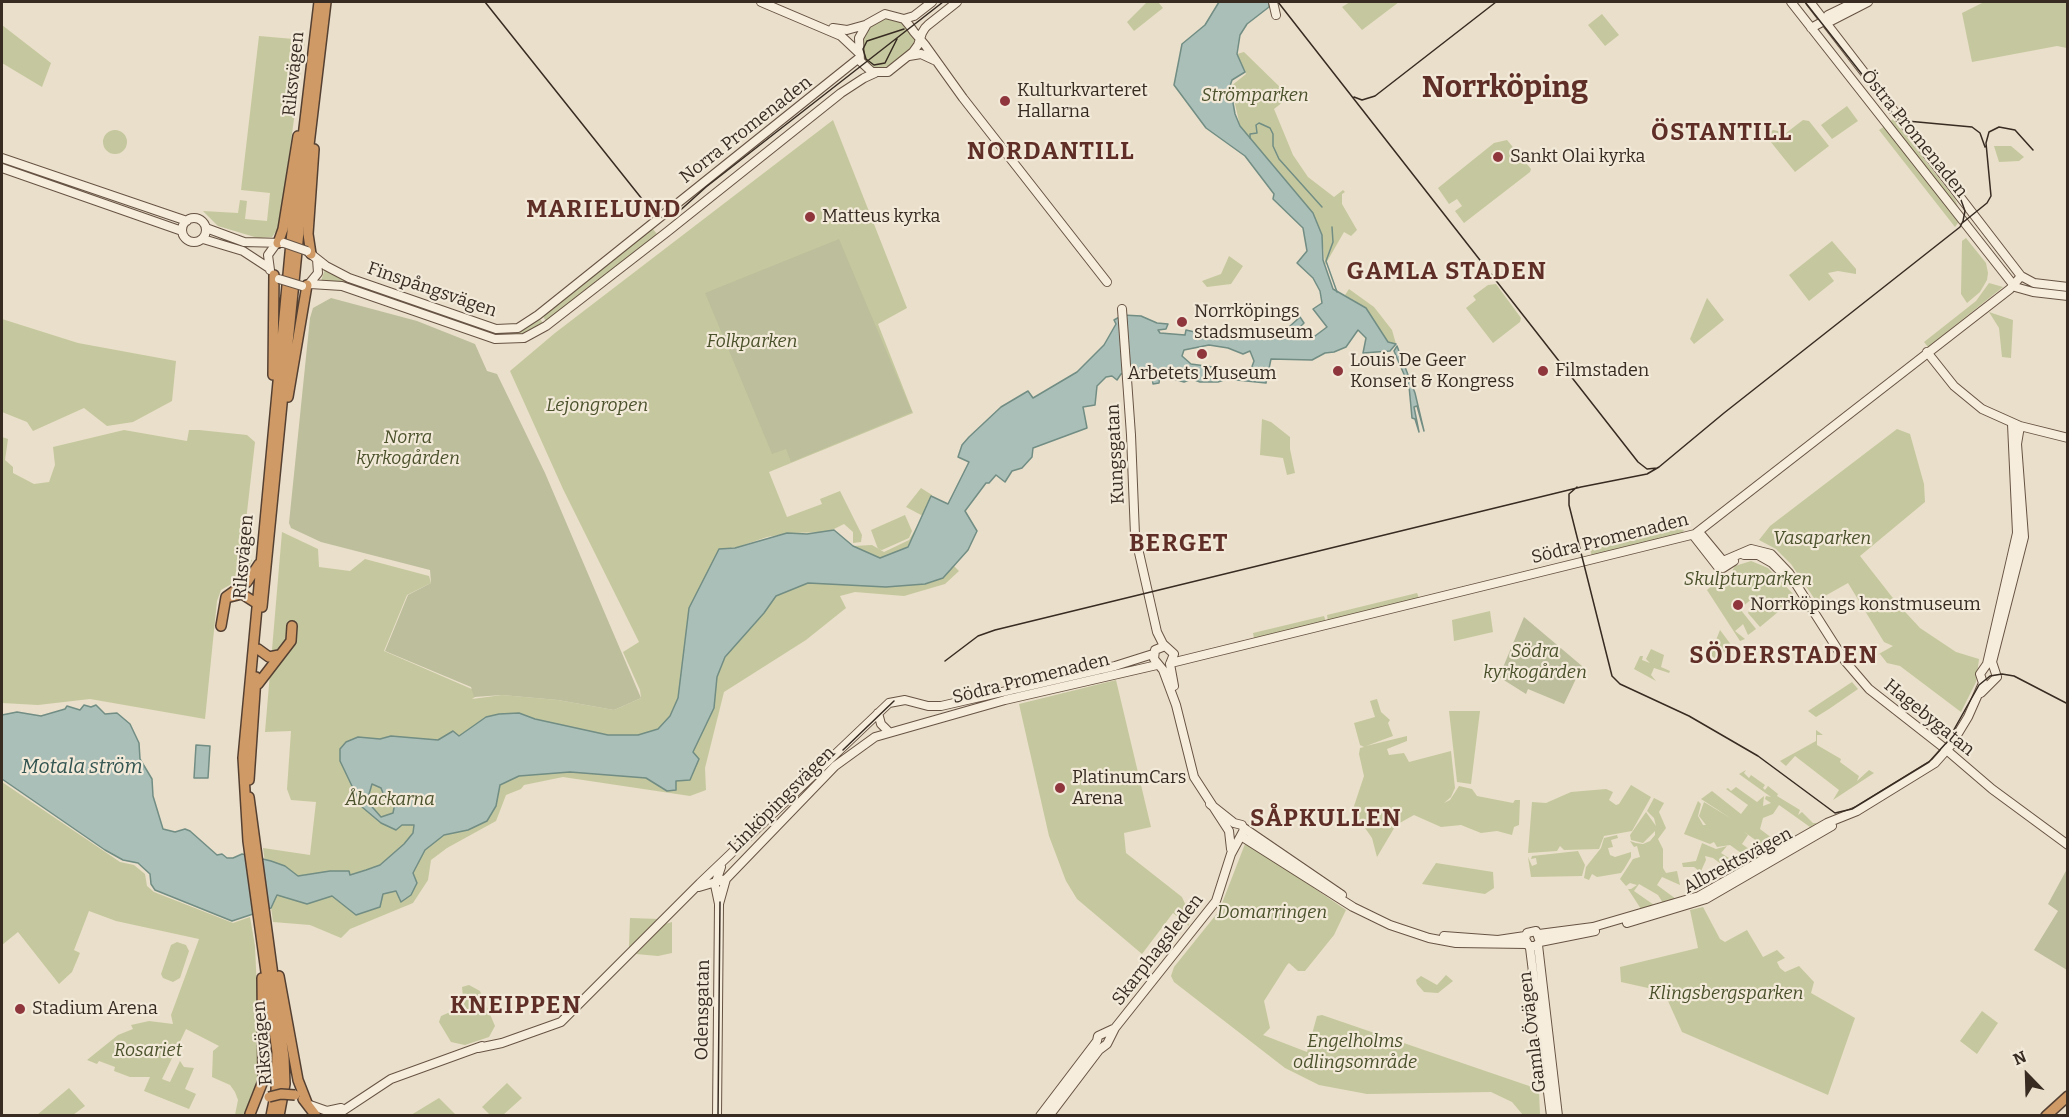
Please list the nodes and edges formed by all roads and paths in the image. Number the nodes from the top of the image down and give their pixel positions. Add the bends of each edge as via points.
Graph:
1 (319, 2) edge
2 (326, 2) edge
3 (761, 2) edge
4 (932, 2) edge
5 (957, 2) edge
6 (1273, 2) edge
7 (1791, 2) edge
8 (1810, 2) edge
9 (1855, 2) edge
10 (1868, 2) edge
11 (1276, 15) dead end
12 (902, 18) junction
13 (1824, 21) junction
14 (867, 24) junction
15 (824, 27) junction
16 (1811, 28) junction
17 (920, 39) junction
18 (859, 55) junction
19 (908, 56) junction
20 (935, 61) junction
21 (873, 72) junction
22 (310, 106) junction
23 (2, 158) edge
24 (2, 168) edge
25 (187, 221) junction
26 (668, 226) dead end
27 (206, 228) junction
28 (182, 231) junction
29 (203, 239) junction
30 (281, 243) junction
31 (648, 244) junction
32 (312, 255) junction
33 (274, 274) junction
34 (2021, 276) junction
35 (1107, 282) dead end
36 (306, 285) junction
37 (2013, 285) junction
38 (2067, 287) edge
39 (2067, 296) edge
40 (1122, 309) dead end
41 (538, 315) joint
42 (541, 329) joint
43 (1927, 352) junction
44 (2016, 425) junction
45 (2067, 438) edge
46 (278, 446) junction
47 (270, 459) junction
48 (1696, 533) junction
49 (260, 562) junction
50 (256, 603) junction
51 (223, 606) junction
52 (258, 617) junction
53 (221, 626) dead end
54 (292, 626) dead end
55 (257, 644) junction
56 (1159, 649) junction
57 (1173, 651) junction
58 (281, 654) junction
59 (1198, 656) junction
60 (1171, 664) junction
61 (1159, 665) junction
62 (1984, 668) junction
63 (1993, 668) junction
64 (1986, 683) junction
65 (255, 689) junction
66 (918, 704) junction
67 (1176, 705) junction
68 (878, 712) junction
69 (912, 724) junction
70 (888, 731) junction
71 (1947, 750) junction
72 (1210, 804) junction
73 (1237, 833) junction
74 (251, 841) junction
75 (2067, 845) edge
76 (721, 866) junction
77 (721, 882) junction
78 (697, 888) junction
79 (719, 904) junction
80 (1533, 941) junction
81 (265, 942) junction
82 (1100, 1044) junction
83 (2067, 1096) edge
84 (2067, 1103) edge
85 (308, 1104) junction
86 (345, 1107) junction
87 (250, 1115) edge
88 (271, 1116) edge
89 (279, 1116) edge
90 (316, 1116) edge
91 (335, 1116) edge
92 (717, 1116) edge
93 (1040, 1116) edge
94 (1049, 1116) edge
95 (1551, 1116) edge
96 (1558, 1116) edge
97 (2046, 1116) edge
98 (2054, 1116) edge

1 - 22 highway, Riksvägen
2 - 22 highway, Riksvägen
3 - 15 main road
4 - 12 main road via 914,16
5 - 17 main road via 928,24
6 - 11 main road
7 - 16 main road, Östra Promenaden
8 - 13 main road, Östra Promenaden
9 - 13 main road via 1828,15
10 - 13 main road
12 - 14 main road via 885,14
12 - 17 main road
13 - 16 main road
13 - 34 main road, Östra Promenaden
14 - 15 main road via 847,30
14 - 18 main road via 859,38
15 - 18 main road via 847,40
16 - 37 main road, Östra Promenaden
17 - 19 main road
17 - 20 main road
18 - 21 main road
18 - 41 main road, Norra Promenaden
19 - 20 main road via 921,54
19 - 21 main road via 888,72
20 - 35 main road
21 - 31 main road, Norra Promenaden via 862,75
22 - 30 highway via 295,149
22 - 32 highway via 314,152 308,234
22 - 46 highway, Riksvägen
22 - 47 highway, Riksvägen
23 - 25 main road
24 - 28 main road
25 - 27 main road via 200,219
25 - 28 main road
26 - 31 main road, Norra Promenaden
27 - 29 main road
27 - 30 main road via 244,242
28 - 29 main road via 192,242
29 - 33 main road via 243,252
30 - 32 main road, Finspångsvägen, bridge
30 - 33 main road via 268,255
31 - 42 main road, Norra Promenaden
32 - 36 main road via 318,273
32 - 41 main road, Finspångsvägen via 349,278 496,328 518,328
33 - 36 main road, Finspångsvägen, bridge
33 - 47 highway
34 - 37 main road, Södra Promenaden
34 - 38 main road via 2034,283
36 - 42 main road, Finspångsvägen via 342,286 495,339 524,338
36 - 46 highway
37 - 39 main road via 2020,290
37 - 43 main road, Södra Promenaden
40 - 56 main road, Kungsgatan via 1135,535
43 - 44 main road via 1962,394 1982,410
43 - 48 main road, Södra Promenaden
44 - 45 main road
44 - 62 main road via 2012,433 2017,533
44 - 63 main road via 2024,537
46 - 52 highway, Riksvägen
47 - 49 highway, Riksvägen
48 - 59 main road, Södra Promenaden
48 - 71 main road, Hagebygatan via 1718,567 1744,555 1758,555 1772,563 1798,589 1845,661 1869,689
49 - 50 highway, Riksvägen
49 - 51 highway via 247,582 229,594
50 - 51 highway via 249,596 237,594
50 - 52 highway, Riksvägen
51 - 53 highway
52 - 55 highway, Riksvägen
54 - 58 highway via 293,638
55 - 58 highway via 269,657
55 - 65 highway, Riksvägen
55 - 74 highway, Riksvägen via 243,758
56 - 57 main road
56 - 61 main road, Kungsgatan
56 - 66 main road, Södra Promenaden via 1115,666 949,705
57 - 59 main road, Södra Promenaden via 1182,656
57 - 60 main road, Albrektsvägen
58 - 65 highway
59 - 60 main road, Södra Promenaden
60 - 61 main road, Södra Promenaden
60 - 67 main road, Albrektsvägen
61 - 67 main road, Albrektsvägen
61 - 69 main road, Södra Promenaden
62 - 63 main road
62 - 64 main road via 1980,674
63 - 64 main road via 1998,677
64 - 71 main road, Albrektsvägen
65 - 74 highway, Riksvägen via 249,783
66 - 68 main road via 894,701
66 - 69 main road via 919,718
67 - 72 main road, Albrektsvägen via 1194,777
68 - 70 main road
68 - 76 main road, Linköpingsvägen
69 - 70 main road
70 - 77 main road, Linköpingsvägen via 835,766
71 - 75 main road, Hagebygatan
71 - 80 main road, Albrektsvägen via 1927,769 1699,896
72 - 73 main road, Albrektsvägen
72 - 73 main road, Albrektsvägen via 1234,823 1240,823
73 - 80 main road, Albrektsvägen via 1393,922 1470,939
73 - 82 main road, Skarphagsleden via 1211,909 1115,1028 1106,1036 1098,1036
74 - 81 highway, Riksvägen
76 - 77 main road, Odensgatan
76 - 78 main road, Linköpingsvägen
77 - 78 main road
77 - 79 main road, Odensgatan
77 - 79 main road, Odensgatan
78 - 86 main road, Linköpingsvägen via 561,1022 391,1079
79 - 92 main road, Odensgatan
80 - 95 main road, Gamla Övägen
80 - 96 main road, Gamla Övägen
81 - 85 highway via 282,992 300,1087
81 - 87 highway via 263,1081
81 - 88 highway, Riksvägen via 277,1052
81 - 89 highway, Riksvägen via 284,1057 285,1084
82 - 93 main road
82 - 94 main road
83 - 97 highway
84 - 98 highway
85 - 86 main road via 327,1111
85 - 87 highway, bridge via 295,1095 282,1094 269,1097
85 - 90 highway
86 - 91 main road, Linköpingsvägen

